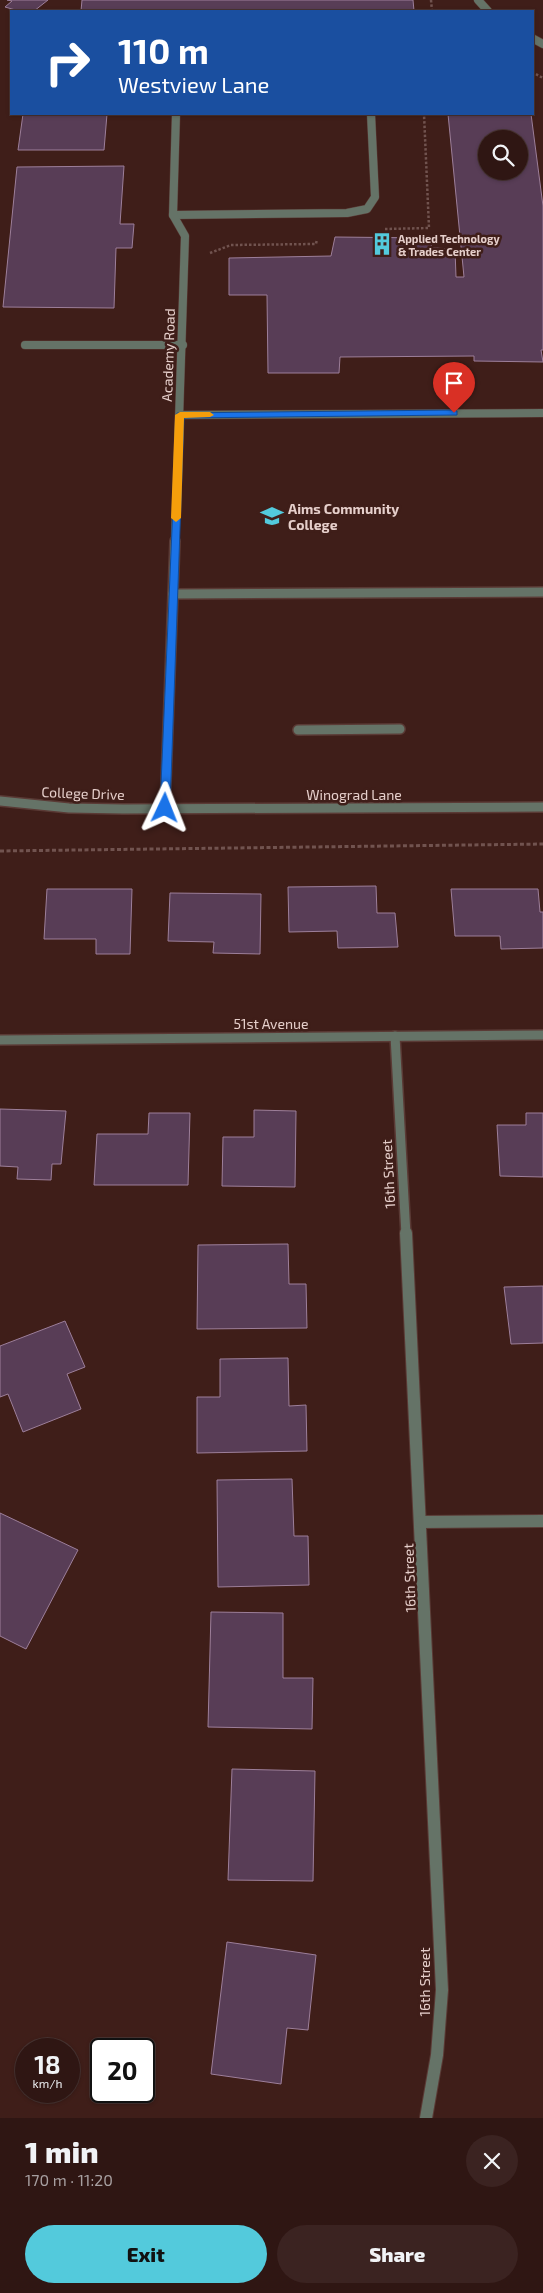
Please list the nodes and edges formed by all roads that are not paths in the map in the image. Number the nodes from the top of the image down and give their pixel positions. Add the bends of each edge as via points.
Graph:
1 (478, 0) edge
2 (487, 10) edge
3 (176, 115) edge
4 (371, 115) edge
5 (173, 216) junction
6 (25, 345) dead end
7 (183, 346) junction
8 (543, 413) edge
9 (180, 415) junction
10 (543, 592) edge
11 (173, 594) junction
12 (400, 729) dead end
13 (298, 730) dead end
14 (0, 801) edge
15 (543, 807) edge
16 (165, 808) junction
17 (543, 1035) edge
18 (395, 1036) junction
19 (0, 1040) edge
20 (543, 1521) edge
21 (421, 1522) junction
22 (426, 2118) edge

1 - 2 street
3 - 5 street
4 - 5 street via 375,197 367,209 347,214
5 - 7 street, Academy Road via 185,236
6 - 7 street
7 - 9 street, Academy Road
8 - 9 street
9 - 11 street, Academy Road
10 - 11 street
11 - 16 street, Academy Road
12 - 13 street
14 - 16 street, College Drive via 70,808
15 - 16 street, Winograd Lane
17 - 18 street, 51st Avenue
18 - 19 street, 51st Avenue
18 - 21 street, 16th Street
20 - 21 street
21 - 22 street, 16th Street via 442,1990 437,2055

